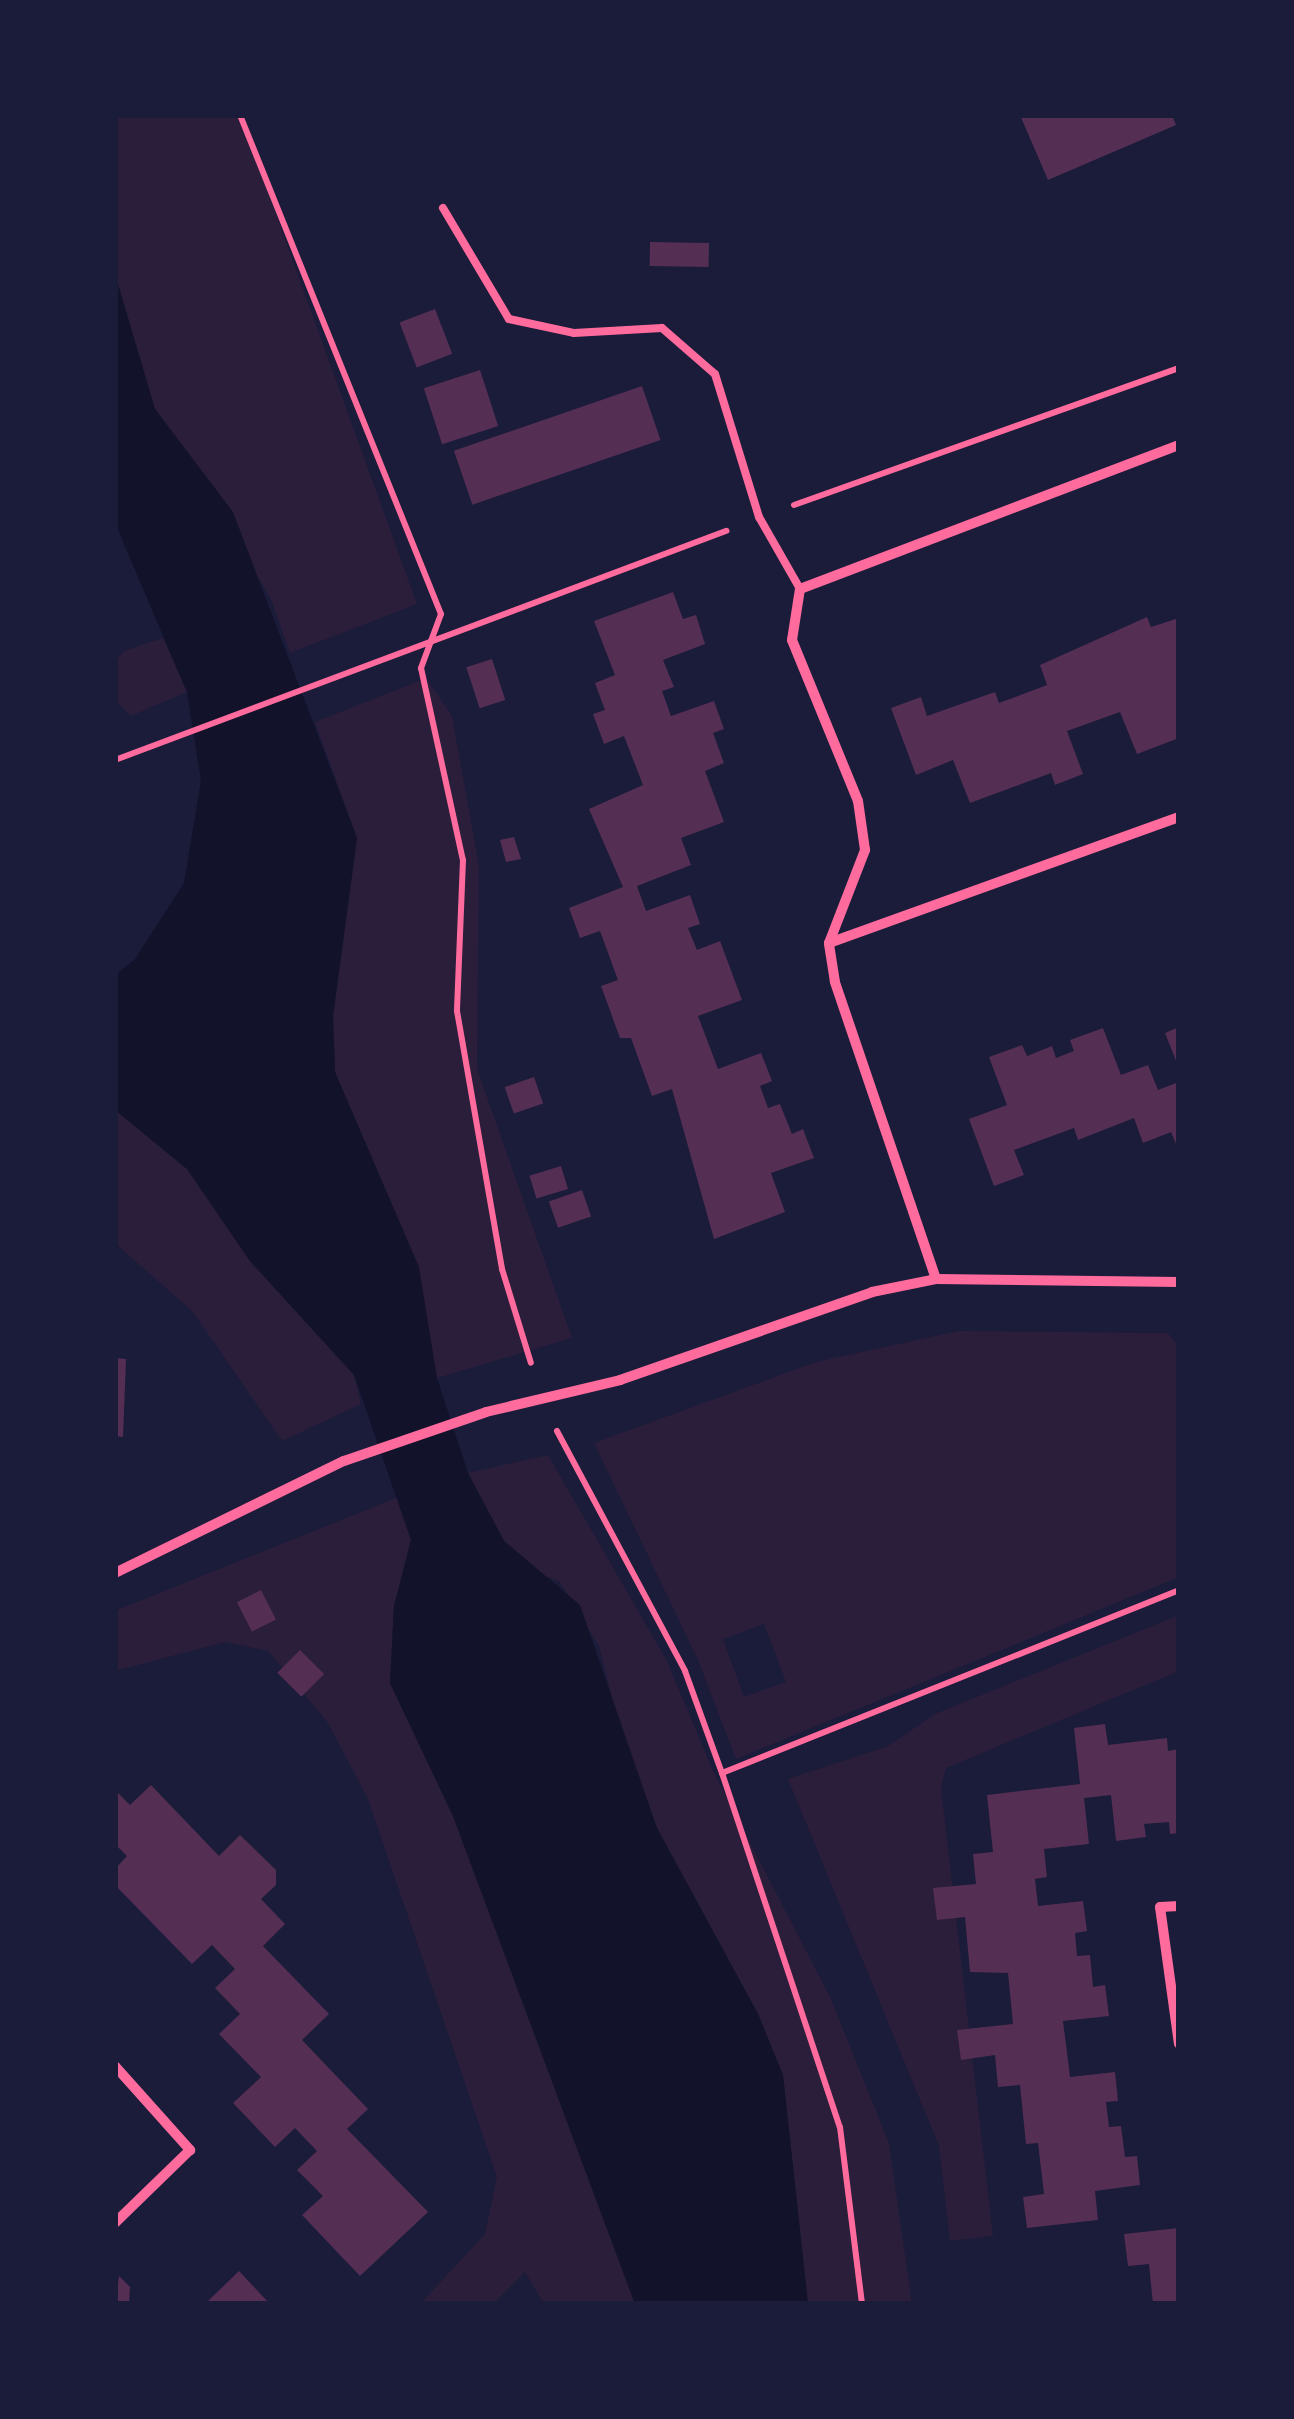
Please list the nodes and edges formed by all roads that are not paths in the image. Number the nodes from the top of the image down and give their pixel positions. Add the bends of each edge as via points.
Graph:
1 (442, 208) dead end
2 (1179, 445) edge
3 (800, 588) junction
4 (1179, 817) edge
5 (829, 942) junction
6 (936, 1280) junction
7 (1179, 1282) edge
8 (115, 1573) edge
9 (1179, 1906) edge
10 (1179, 2044) edge
11 (115, 2066) edge
12 (115, 2222) edge

1 - 3 lane via 509,319 574,333 662,328 715,374 760,517
2 - 3 street
3 - 5 street via 792,640 858,801 865,850
4 - 5 street
5 - 6 street via 835,982
6 - 7 street
6 - 8 street via 872,1292 620,1380 486,1412 344,1462
9 - 10 street via 1160,1907
11 - 12 street via 190,2150

